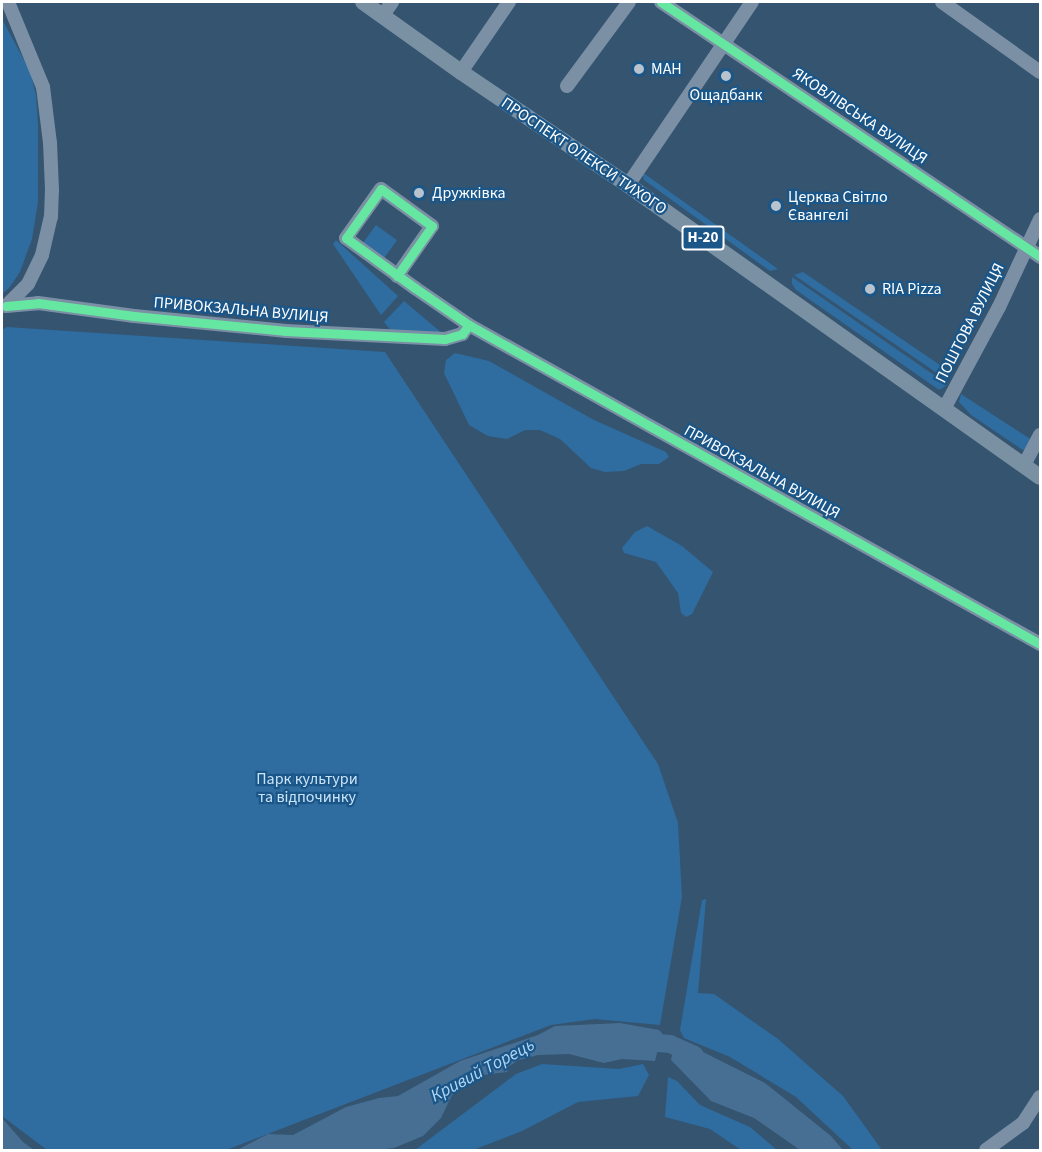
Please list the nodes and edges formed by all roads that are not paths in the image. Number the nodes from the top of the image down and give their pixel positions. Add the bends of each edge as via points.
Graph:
1 (8, 2) edge
2 (363, 2) edge
3 (509, 2) edge
4 (629, 2) edge
5 (661, 2) edge
6 (752, 2) edge
7 (942, 2) edge
8 (388, 8) edge
9 (726, 43) junction
10 (461, 72) junction
11 (1041, 72) edge
12 (567, 86) dead end
13 (628, 184) junction
14 (1041, 219) edge
15 (1027, 248) junction
16 (1041, 257) edge
17 (398, 276) junction
18 (4, 307) edge
19 (469, 325) junction
20 (944, 410) junction
21 (1041, 435) edge
22 (1024, 465) junction
23 (1041, 477) edge
24 (1041, 644) edge
25 (1041, 1097) edge
26 (986, 1150) edge

1 - 18 street via 43,87 52,190 51,217 42,255 28,284
2 - 8 main road, ПРОСПЕКТ ОЛЕКСИ ТИХОГО / Н-20
3 - 10 street
4 - 12 street
5 - 9 street, ЯКОВЛІВСЬКА ВУЛИЦЯ
6 - 9 street
7 - 11 street
8 - 10 main road, ПРОСПЕКТ ОЛЕКСИ ТИХОГО / Н-20
9 - 13 street
9 - 15 street, ЯКОВЛІВСЬКА ВУЛИЦЯ
10 - 13 main road, ПРОСПЕКТ ОЛЕКСИ ТИХОГО / Н-20
13 - 20 main road, ПРОСПЕКТ ОЛЕКСИ ТИХОГО / Н-20
14 - 15 street, ПОШТОВА ВУЛИЦЯ
15 - 16 street, ЯКОВЛІВСЬКА ВУЛИЦЯ
15 - 20 street, ПОШТОВА ВУЛИЦЯ
17 - 17 street, ПРИВОКЗАЛЬНА ВУЛИЦЯ via 432,226 381,189 346,238
17 - 19 street, ПРИВОКЗАЛЬНА ВУЛИЦЯ
18 - 19 street, ПРИВОКЗАЛЬНА ВУЛИЦЯ via 38,303 263,329 391,337 445,339 462,334
19 - 24 street, ПРИВОКЗАЛЬНА ВУЛИЦЯ
20 - 22 main road, ПРОСПЕКТ ОЛЕКСИ ТИХОГО / Н-20
21 - 22 street
22 - 23 main road, ПРОСПЕКТ ОЛЕКСИ ТИХОГО / Н-20
25 - 26 street via 1023,1123

